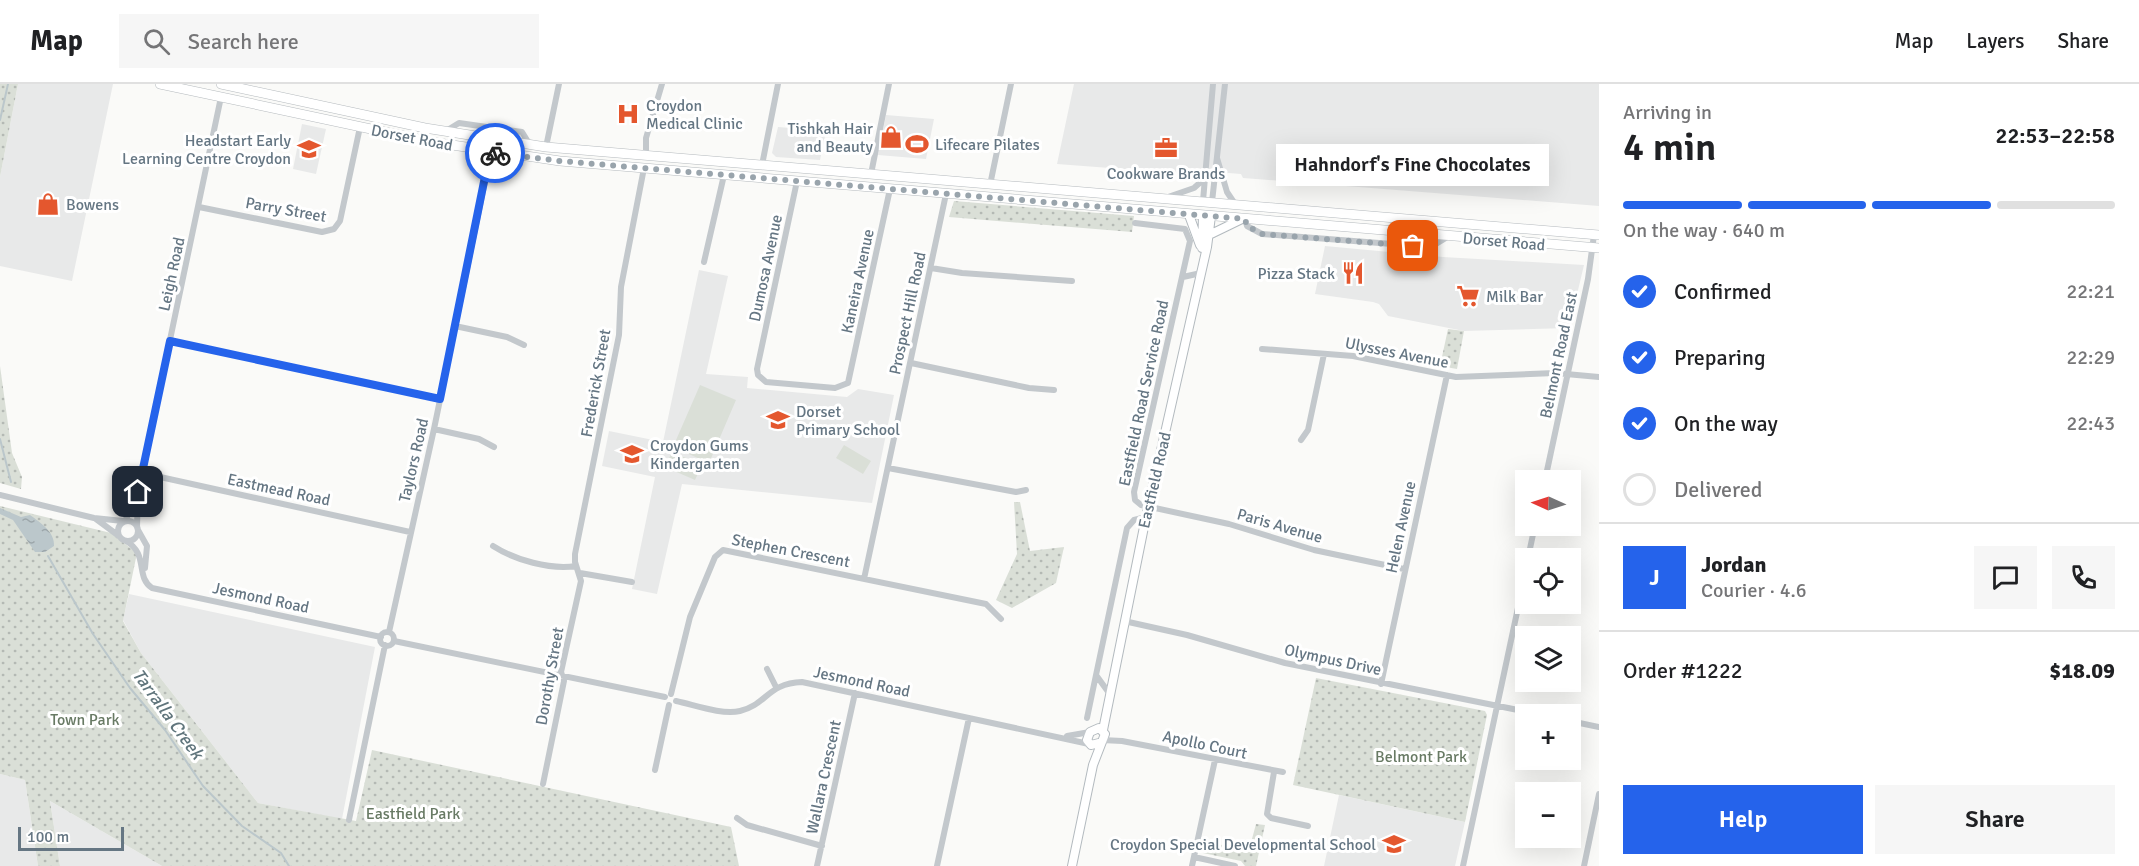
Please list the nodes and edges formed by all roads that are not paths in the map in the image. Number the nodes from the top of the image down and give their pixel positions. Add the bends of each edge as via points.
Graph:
1 (160, 84) edge
2 (226, 84) edge
3 (559, 84) edge
4 (662, 84) edge
5 (778, 84) edge
6 (889, 84) edge
7 (1011, 84) edge
8 (1214, 84) edge
9 (1225, 84) edge
10 (221, 97) junction
11 (360, 127) junction
12 (445, 131) junction
13 (492, 140) junction
14 (530, 145) junction
15 (546, 147) junction
16 (490, 152) junction
17 (1216, 155) junction
18 (646, 156) junction
19 (762, 165) junction
20 (644, 168) junction
21 (799, 168) junction
22 (871, 174) junction
23 (724, 175) junction
24 (1205, 179) junction
25 (797, 181) junction
26 (990, 185) junction
27 (890, 189) junction
28 (946, 194) junction
29 (989, 197) junction
30 (1165, 198) junction
31 (1208, 202) junction
32 (1235, 204) junction
33 (199, 207) junction
34 (1189, 215) junction
35 (1207, 216) junction
36 (1244, 218) junction
37 (1135, 223) dead end
38 (1467, 224) junction
39 (1209, 235) junction
40 (1596, 235) edge
41 (1466, 237) junction
42 (1596, 248) edge
43 (1202, 251) junction
44 (704, 262) dead end
45 (931, 268) junction
46 (1201, 268) junction
47 (1183, 277) junction
48 (1072, 281) dead end
49 (455, 326) junction
50 (170, 341) junction
51 (524, 345) dead end
52 (1262, 349) dead end
53 (1324, 354) junction
54 (911, 363) junction
55 (1568, 374) junction
56 (1447, 375) junction
57 (1599, 376) edge
58 (850, 379) joint
59 (1054, 390) dead end
60 (440, 399) junction
61 (434, 429) junction
62 (1301, 440) dead end
63 (494, 447) dead end
64 (888, 468) junction
65 (1547, 470) edge
66 (142, 473) junction
67 (1026, 490) dead end
68 (138, 492) junction
69 (0, 495) edge
70 (1148, 506) junction
71 (1146, 517) junction
72 (94, 518) junction
73 (124, 521) junction
74 (137, 528) junction
75 (410, 532) junction
76 (119, 536) junction
77 (126, 541) junction
78 (493, 546) dead end
79 (1404, 569) junction
80 (578, 570) junction
81 (144, 573) junction
82 (864, 579) junction
83 (632, 582) dead end
84 (1517, 614) edge
85 (1001, 619) dead end
86 (1124, 621) junction
87 (389, 632) junction
88 (381, 637) junction
89 (394, 641) junction
90 (385, 645) junction
91 (767, 669) dead end
92 (1096, 675) junction
93 (562, 676) junction
94 (1381, 684) junction
95 (776, 687) junction
96 (855, 693) junction
97 (1108, 694) junction
98 (668, 696) junction
99 (676, 701) junction
100 (669, 705) junction
101 (1497, 705) junction
102 (1515, 709) edge
103 (969, 718) junction
104 (1087, 718) dead end
105 (1581, 723) edge
106 (1599, 727) edge
107 (1091, 731) junction
108 (1049, 734) junction
109 (1098, 739) junction
110 (1215, 760) junction
111 (655, 770) dead end
112 (1274, 772) junction
113 (1283, 772) dead end
114 (543, 784) dead end
115 (1599, 794) edge
116 (737, 818) dead end
117 (349, 820) dead end
118 (1308, 826) dead end
119 (822, 846) junction
120 (1194, 857) junction
121 (817, 866) edge
122 (937, 866) edge
123 (1072, 866) edge
124 (1192, 866) edge
125 (1234, 866) edge
126 (1463, 866) edge
127 (1584, 866) edge

1 - 10 main road, Dorset Road
2 - 10 main road
2 - 12 main road, Dorset Road
3 - 15 street
4 - 18 street via 646,138
5 - 19 street
6 - 22 street
7 - 26 street
8 - 24 street
9 - 17 street
10 - 11 main road, Dorset Road
10 - 33 street, Leigh Road
11 - 16 main road, Dorset Road
11 - 33 street, Parry Street via 342,214 334,229 322,232
12 - 13 main road, Dorset Road
12 - 14 street via 459,123 522,132
13 - 14 main road, Dorset Road
13 - 16 main road
14 - 15 main road, Dorset Road
15 - 18 main road, Dorset Road
16 - 20 main road, Dorset Road
16 - 49 street, Taylors Road
17 - 31 street
17 - 32 street via 1227,192
18 - 19 main road, Dorset Road
18 - 20 main road
19 - 21 main road, Dorset Road
20 - 23 main road, Dorset Road
20 - 80 street, Frederick Street via 621,287 619,335 575,554
21 - 22 main road, Dorset Road
21 - 25 main road
22 - 26 main road, Dorset Road
23 - 25 main road, Dorset Road
23 - 44 street
24 - 30 street via 1194,188
24 - 31 street
25 - 27 main road, Dorset Road
25 - 58 street, Dumosa Avenue via 758,375 766,382 840,388
26 - 29 main road
26 - 30 main road, Dorset Road
27 - 28 main road, Dorset Road
27 - 58 street, Kaneira Avenue
28 - 29 main road, Dorset Road
28 - 45 street, Prospect Hill Road
29 - 34 main road, Dorset Road
30 - 31 main road, Dorset Road
31 - 32 main road, Dorset Road
31 - 35 main road, Eastfield Road
32 - 38 main road, Dorset Road
33 - 50 street, Leigh Road
34 - 35 main road, Dorset Road
34 - 43 main road
35 - 36 main road, Dorset Road
35 - 39 main road, Eastfield Road
35 - 43 main road, Eastfield Road
36 - 39 main road
36 - 41 main road, Dorset Road
37 - 47 street, Eastfield Road Service Road via 1180,227 1189,232
38 - 40 main road, Dorset Road
38 - 41 main road
39 - 46 main road, Eastfield Road
40 - 42 street, Belmont Road East
41 - 42 main road, Dorset Road
42 - 55 street, Belmont Road East
43 - 46 main road, Eastfield Road
45 - 48 street
45 - 54 street, Prospect Hill Road
46 - 47 street
46 - 70 main road, Eastfield Road
47 - 70 street, Eastfield Road Service Road via 1134,492 1137,502
49 - 51 street via 507,337
49 - 60 street, Taylors Road
50 - 60 street
50 - 66 street, Leigh Road
52 - 53 street, Ulysses Avenue
53 - 56 street, Ulysses Avenue via 1366,358
53 - 62 street via 1308,430
54 - 59 street
54 - 64 street, Prospect Hill Road
55 - 56 street, Ulysses Avenue
55 - 57 street, Ulysses Avenue
55 - 65 street, Belmont Road East
56 - 79 street, Helen Avenue
60 - 61 street, Taylors Road
61 - 63 street via 479,439
61 - 75 street, Taylors Road
64 - 67 street via 1016,492
64 - 82 street, Prospect Hill Road
66 - 68 street, Leigh Road
66 - 75 street, Eastmead Road
68 - 73 street, Leigh Road
68 - 74 street, Leigh Road
69 - 72 street
70 - 71 main road, Eastfield Road
70 - 79 street, Paris Avenue via 1229,524 1314,550
71 - 86 main road, Eastfield Road
71 - 92 street via 1134,520 1127,528
72 - 73 street
72 - 76 street
73 - 74 street via 133,522
73 - 76 street via 118,526
74 - 77 street via 135,538
74 - 81 street via 147,546
75 - 87 street, Taylors Road
76 - 77 street
77 - 81 street, Jesmond Road via 141,555
78 - 80 street via 510,556
79 - 94 street, Helen Avenue
80 - 83 street
80 - 93 street, Dorothy Street via 581,581
81 - 88 street, Jesmond Road via 148,586 158,589
82 - 85 street via 986,604
82 - 98 street, Stephen Crescent via 727,549 721,551 690,617
84 - 101 street
86 - 94 street, Olympus Drive
86 - 97 main road, Eastfield Road
87 - 88 street
87 - 89 street
88 - 90 street
89 - 90 street
89 - 93 street
90 - 117 street
91 - 95 street
92 - 97 street
92 - 104 street
93 - 98 street
93 - 114 street, Dorothy Street
94 - 101 street, Olympus Drive
95 - 96 street, Jesmond Road via 802,682
95 - 99 street via 751,707 735,711
96 - 103 street, Jesmond Road
96 - 119 street, Wallara Crescent
97 - 107 main road, Eastfield Road
97 - 109 main road, Eastfield Road
98 - 99 street via 675,696
98 - 100 street
99 - 100 street
100 - 111 street
101 - 102 street, Olympus Drive
101 - 126 street
103 - 108 street, Jesmond Road
103 - 122 street
105 - 106 street
107 - 108 street, Jesmond Road via 1072,737
107 - 109 main road
107 - 109 main road
108 - 109 street, Jesmond Road
109 - 110 street, Apollo Court
109 - 123 main road, Eastfield Road
110 - 112 street, Apollo Court
110 - 120 street
112 - 113 street, Apollo Court
112 - 118 street via 1267,814
115 - 127 street
116 - 119 street via 747,825
119 - 121 street, Wallara Crescent
120 - 124 street
120 - 125 street

